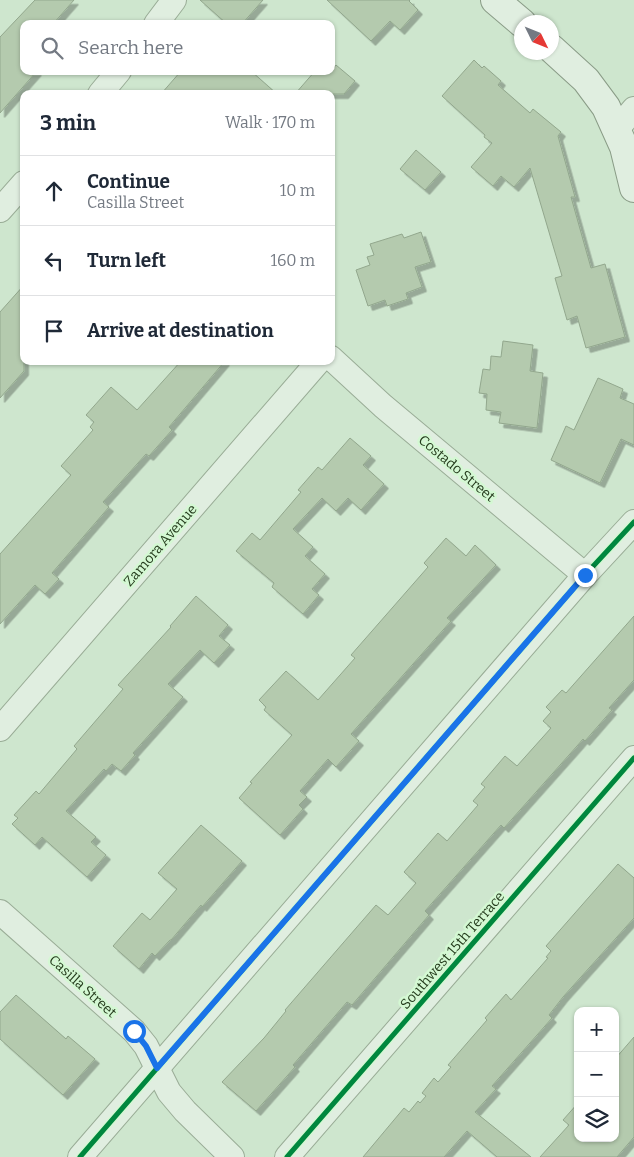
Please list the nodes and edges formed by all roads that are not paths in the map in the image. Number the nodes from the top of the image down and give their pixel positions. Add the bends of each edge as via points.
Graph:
1 (174, 0) edge
2 (495, 0) edge
3 (514, 16) edge
4 (159, 20) edge
5 (559, 55) edge
6 (116, 75) edge
7 (103, 90) edge
8 (634, 109) edge
9 (616, 129) junction
10 (20, 187) edge
11 (634, 188) edge
12 (0, 210) edge
13 (335, 362) edge
14 (316, 365) edge
15 (634, 522) edge
16 (585, 575) junction
17 (0, 729) edge
18 (634, 758) edge
19 (0, 912) edge
20 (157, 1068) junction
21 (80, 1157) edge
22 (232, 1157) edge
23 (287, 1157) edge

1 - 4 street
2 - 3 street
5 - 9 street via 586,80 602,101
6 - 7 street
8 - 9 street
9 - 11 street
10 - 12 street
13 - 16 street, Costado Street via 383,406
14 - 17 street, Zamora Avenue
15 - 16 street
16 - 20 street
18 - 23 street, Southwest 15th Terrace
19 - 20 street, Casilla Street via 134,1031
20 - 21 street
20 - 22 street, Casilla Street via 169,1092

